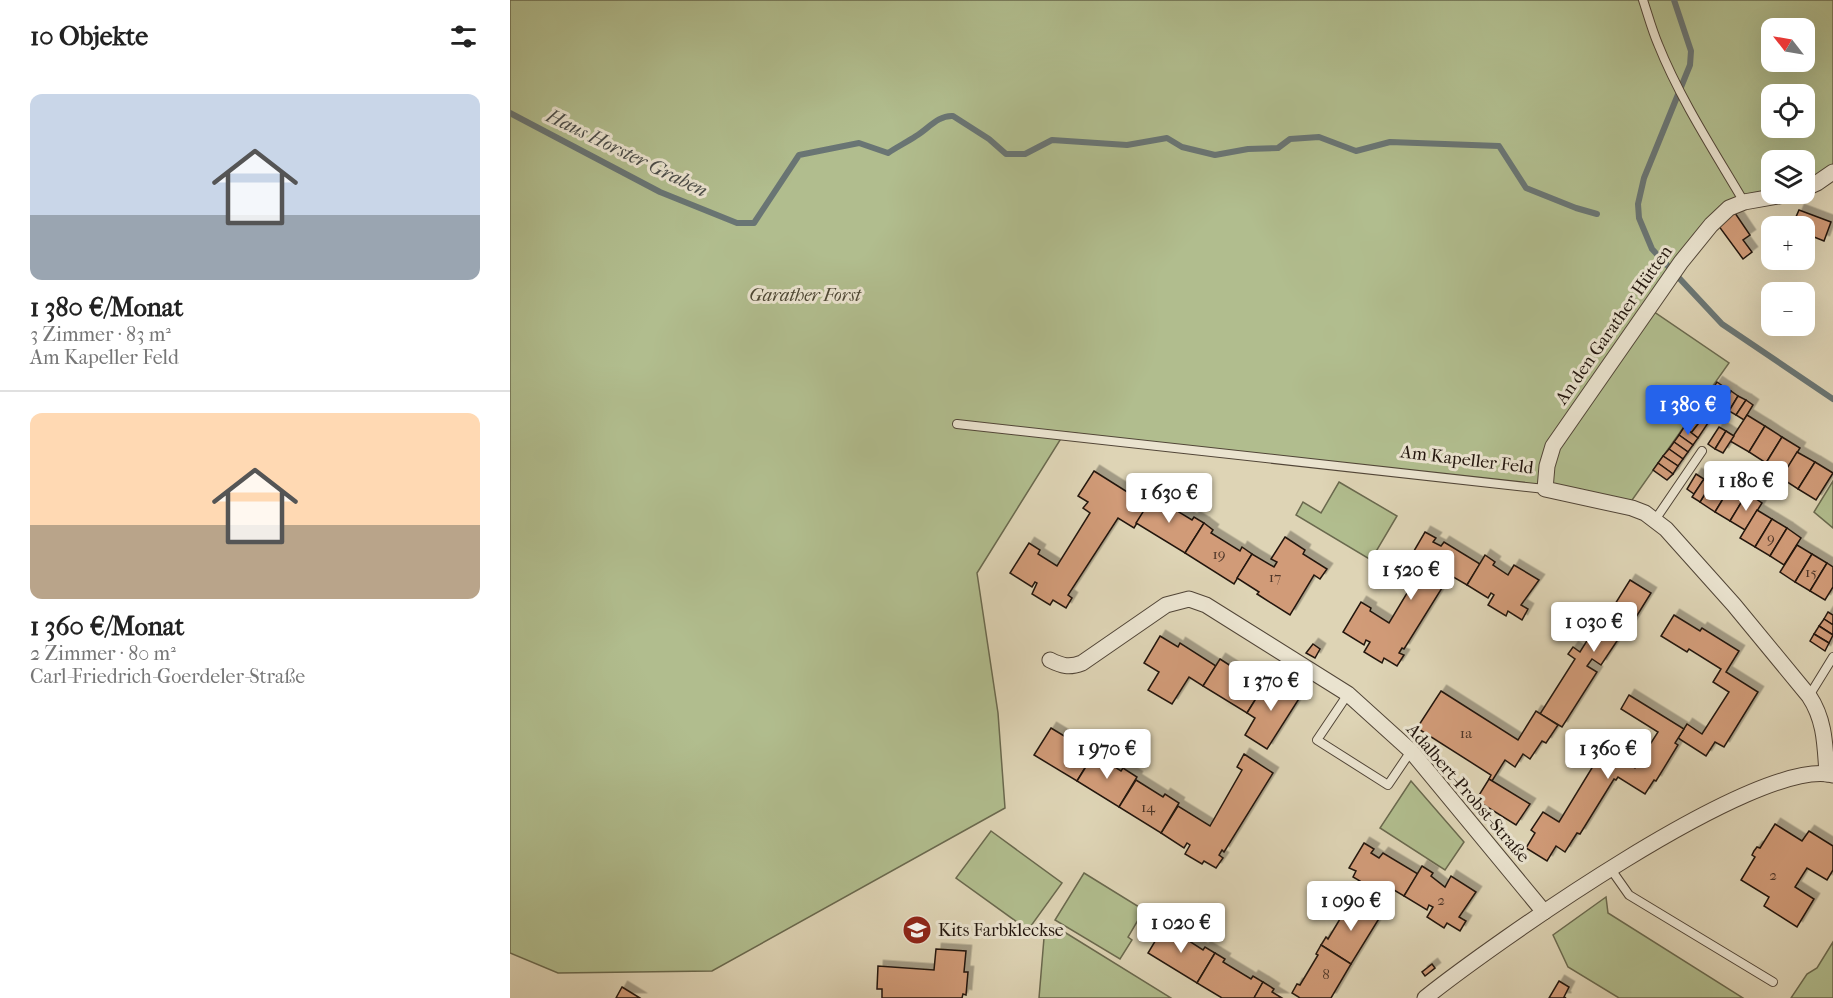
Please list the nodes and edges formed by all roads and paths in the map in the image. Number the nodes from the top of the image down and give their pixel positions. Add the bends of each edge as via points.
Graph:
1 (1643, 0) edge
2 (1833, 172) edge
3 (1815, 184) edge
4 (1761, 199) edge
5 (1744, 202) junction
6 (957, 424) dead end
7 (1702, 451) dead end
8 (1545, 489) junction
9 (1654, 520) junction
10 (1833, 657) edge
11 (1050, 660) dead end
12 (1348, 694) junction
13 (1809, 696) junction
14 (1411, 751) junction
15 (1830, 774) edge
16 (1610, 868) junction
17 (1544, 912) junction
18 (1773, 982) dead end
19 (1425, 998) edge

1 - 5 lane via 1669,68
2 - 3 street
4 - 5 street, An den Garather Hütten
5 - 8 street, An den Garather Hütten via 1720,216 1681,262 1553,446
6 - 8 lane, Am Kapeller Feld
7 - 9 lane
8 - 9 street, Am Kapeller Feld via 1632,508
9 - 13 street, Am Kapeller Feld via 1678,540
10 - 13 lane
11 - 12 street, Adalbert-Probst-Straße via 1071,667 1082,663 1166,605 1189,599 1206,605
12 - 14 street, Adalbert-Probst-Straße
12 - 14 lane via 1317,740 1388,785
13 - 15 street, Am Kapeller Feld via 1818,711
14 - 17 street, Adalbert-Probst-Straße
15 - 16 street via 1811,774 1774,784 1731,802
16 - 17 street
16 - 18 lane via 1629,895
17 - 19 street

